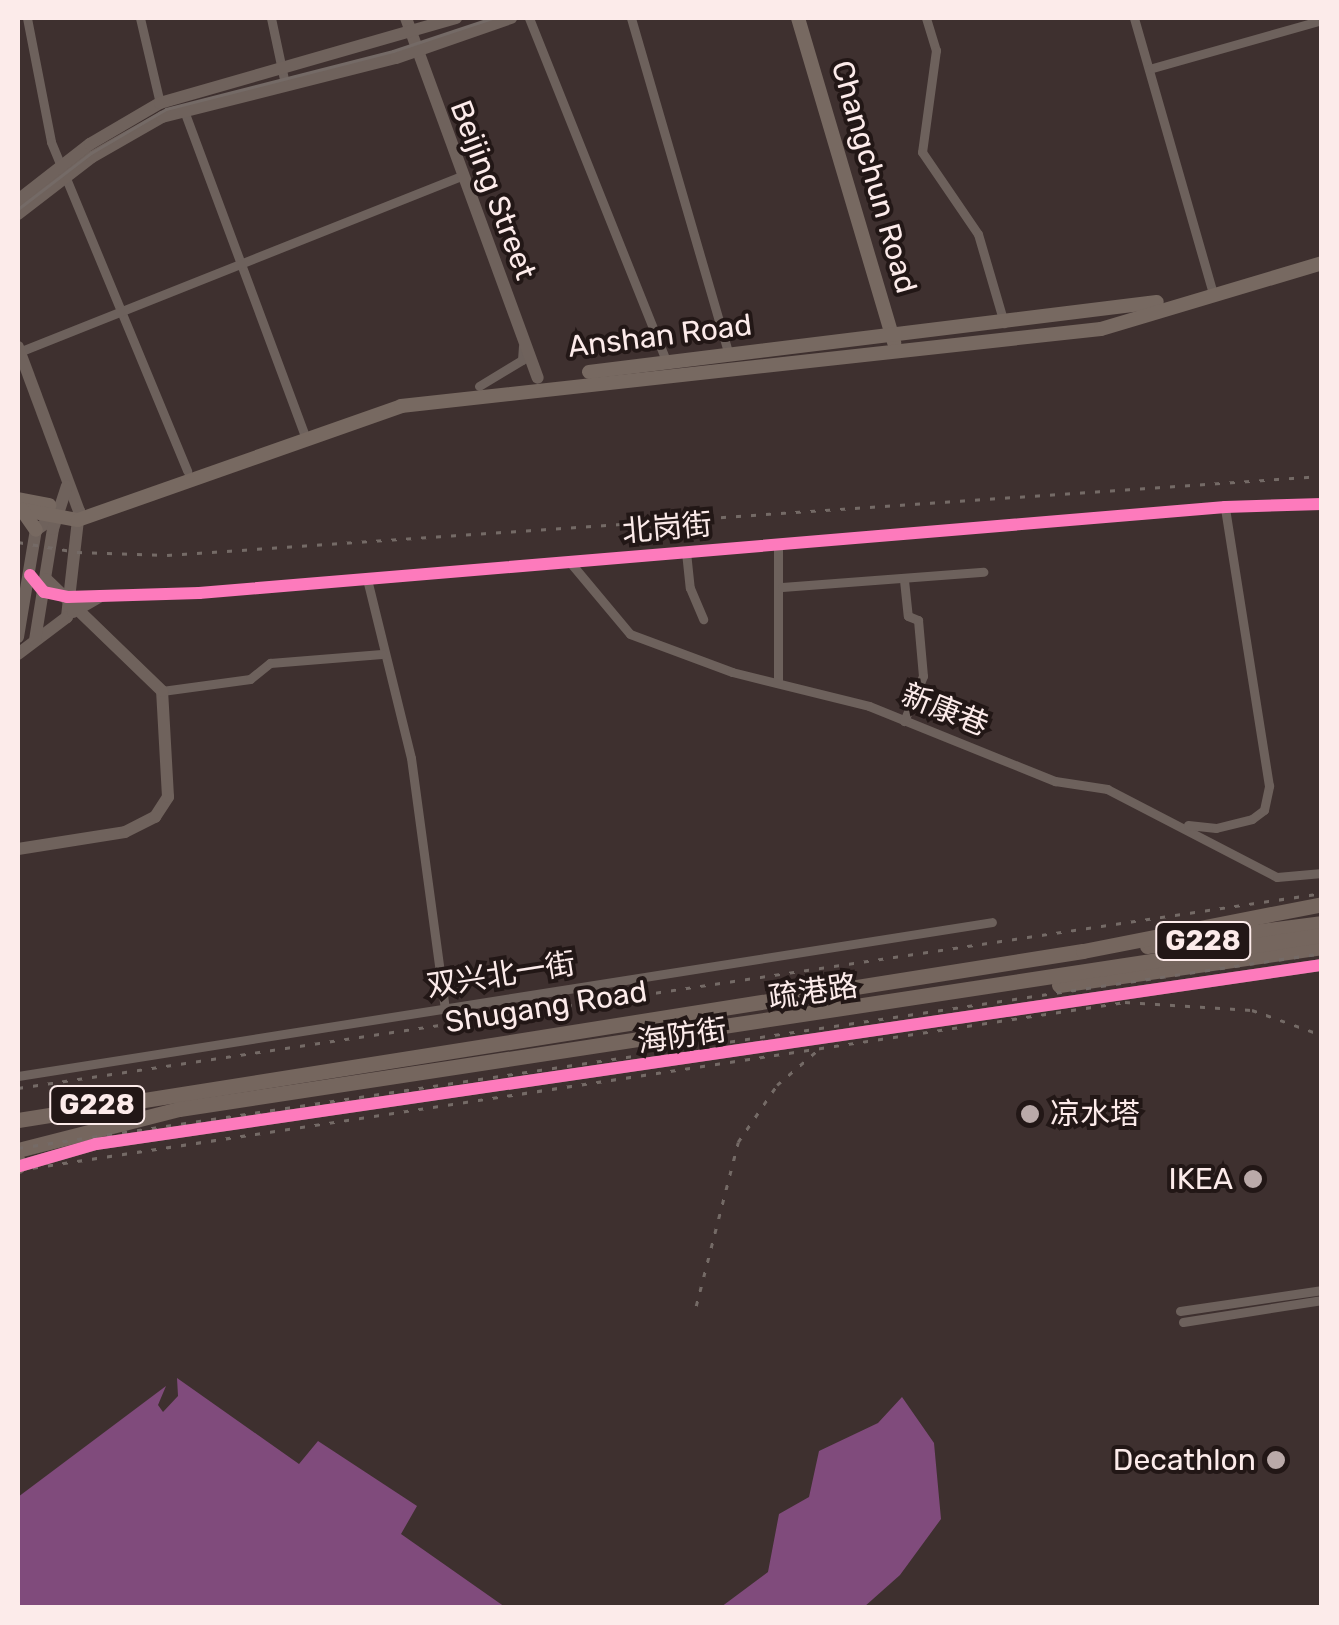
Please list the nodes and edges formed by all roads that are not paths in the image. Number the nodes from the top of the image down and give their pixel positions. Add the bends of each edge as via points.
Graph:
1 (26, 18) edge
2 (142, 18) edge
3 (272, 18) edge
4 (406, 18) edge
5 (456, 18) edge
6 (511, 18) edge
7 (529, 18) edge
8 (631, 18) edge
9 (798, 18) edge
10 (926, 18) edge
11 (1134, 18) edge
12 (1322, 20) edge
13 (410, 33) junction
14 (414, 50) junction
15 (1148, 69) junction
16 (281, 70) junction
17 (285, 84) junction
18 (182, 102) junction
19 (160, 103) junction
20 (66, 169) junction
21 (462, 176) junction
22 (18, 200) edge
23 (18, 214) edge
24 (1322, 254) edge
25 (1322, 263) edge
26 (240, 264) junction
27 (1212, 290) junction
28 (123, 311) junction
29 (1005, 326) junction
30 (523, 338) junction
31 (895, 345) junction
32 (18, 349) edge
33 (729, 356) junction
34 (667, 363) junction
35 (538, 378) junction
36 (480, 386) junction
37 (304, 434) junction
38 (187, 472) junction
39 (67, 478) junction
40 (1322, 504) edge
41 (19, 506) edge
42 (1226, 507) junction
43 (56, 517) junction
44 (81, 519) junction
45 (36, 530) junction
46 (778, 544) junction
47 (686, 552) junction
48 (570, 561) junction
49 (983, 572) dead end
50 (30, 575) junction
51 (368, 579) junction
52 (904, 580) junction
53 (45, 586) junction
54 (782, 587) junction
55 (20, 593) edge
56 (101, 596) joint
57 (70, 608) junction
58 (703, 619) dead end
59 (18, 638) edge
60 (24, 646) edge
61 (18, 654) edge
62 (382, 654) junction
63 (778, 683) junction
64 (162, 690) junction
65 (904, 720) junction
66 (1180, 824) junction
67 (1238, 824) junction
68 (1222, 845) junction
69 (18, 849) edge
70 (1322, 874) edge
71 (1322, 904) edge
72 (1322, 915) edge
73 (992, 922) dead end
74 (1322, 924) edge
75 (1199, 927) junction
76 (1322, 935) edge
77 (1322, 947) edge
78 (1083, 951) junction
79 (1204, 959) junction
80 (1322, 965) edge
81 (446, 1009) junction
82 (668, 1035) joint
83 (18, 1076) edge
84 (18, 1120) edge
85 (18, 1161) edge
86 (1322, 1290) edge
87 (1322, 1300) edge

1 - 20 street via 41,107
2 - 19 street
3 - 16 street
4 - 13 street, Beijing Street
5 - 13 street
6 - 14 street
7 - 34 street
8 - 33 street
9 - 31 main road, Changchun Road
10 - 29 street via 936,50 922,152 978,234
11 - 15 street
12 - 15 street
13 - 14 street, Beijing Street
13 - 16 street
14 - 17 street
14 - 21 street, Beijing Street
15 - 27 street
16 - 17 street
16 - 18 street
17 - 18 street
18 - 19 street
18 - 20 street
18 - 26 street
19 - 20 street
20 - 22 street
20 - 23 street
20 - 28 street
21 - 26 street
21 - 30 street, Beijing Street
24 - 27 main road, Anshan Road
25 - 27 main road, Anshan Road
26 - 28 street
26 - 37 street
27 - 29 main road, Anshan Road
27 - 31 main road, Anshan Road via 1100,329
28 - 32 street
28 - 38 street
29 - 31 main road, Anshan Road
30 - 35 street, Beijing Street
30 - 36 street via 522,360
31 - 33 main road, Anshan Road
31 - 37 main road, Anshan Road via 401,406
32 - 39 street
33 - 34 main road, Anshan Road
34 - 35 main road, Anshan Road
35 - 36 main road, Anshan Road
36 - 37 main road, Anshan Road via 388,399
37 - 38 main road, Anshan Road
37 - 44 main road, Anshan Road
38 - 44 main road, Anshan Road
39 - 43 street
39 - 44 street
40 - 42 street, 北岗街
41 - 43 main road, Anshan Road
41 - 45 main road
42 - 46 street, 北岗街
42 - 67 street via 1269,786 1264,810
43 - 44 main road, Anshan Road
43 - 45 street
43 - 53 street
44 - 57 street via 68,580
45 - 50 street
46 - 47 street, 北岗街
46 - 54 street
47 - 48 street, 北岗街
47 - 58 street
48 - 51 street, 北岗街
48 - 63 street, 新康巷 via 630,634
49 - 52 street
50 - 53 street
50 - 55 street
51 - 56 street, 北岗街
51 - 62 street
52 - 54 street
52 - 65 street via 908,616 918,620 923,676
53 - 55 street
53 - 57 street
53 - 60 street via 39,621
54 - 63 street
55 - 59 street
56 - 57 street
57 - 60 street
57 - 64 street
60 - 61 street
62 - 64 street via 270,663 250,679
62 - 81 street via 411,758
63 - 65 street, 新康巷
64 - 69 street via 169,770 164,807 125,832
65 - 66 street, 新康巷 via 1055,781 1107,789
66 - 67 street
66 - 68 street, 新康巷
67 - 68 street via 1227,830
68 - 70 street, 新康巷 via 1276,877
71 - 75 highway
72 - 75 highway
73 - 81 street, 双兴北一街
74 - 78 highway, G228
75 - 78 highway
76 - 79 highway
77 - 79 highway, 疏港路 / G228
78 - 84 highway, Shugang Road / G228
79 - 82 highway, 疏港路 / G228 via 742,1030
80 - 85 street, 海防街
81 - 83 street, 双兴北一街
82 - 85 highway, Shugang Road / G228 via 180,1109
86 - 87 street via 1182,1316

